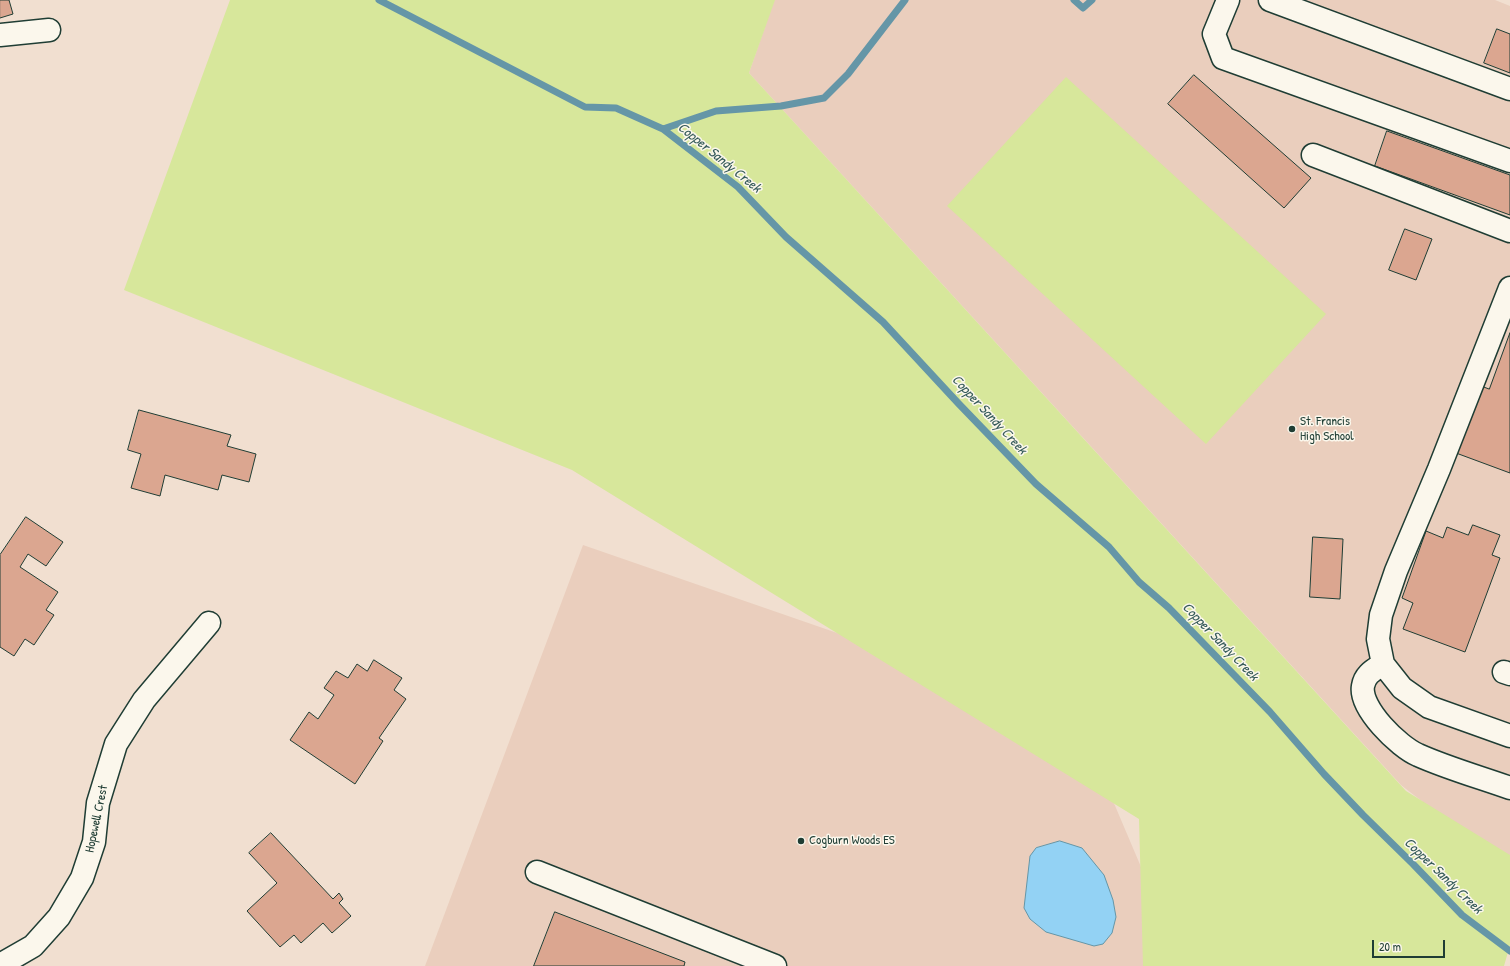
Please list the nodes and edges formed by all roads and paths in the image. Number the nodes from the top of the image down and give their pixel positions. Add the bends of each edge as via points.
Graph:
1 (1228, 0) edge
2 (1270, 0) edge
3 (49, 30) dead end
4 (0, 35) edge
5 (1510, 89) edge
6 (1313, 155) dead end
7 (1510, 161) edge
8 (1510, 231) edge
9 (1510, 288) edge
10 (209, 622) dead end
11 (1383, 664) junction
12 (1510, 736) edge
13 (1510, 788) edge
14 (537, 872) dead end
15 (0, 965) edge
16 (775, 966) edge

1 - 7 street via 1214,34 1223,58
2 - 5 street
3 - 4 street
6 - 8 street
9 - 11 street via 1439,469 1396,570 1381,615 1378,639
10 - 15 street, Hopewell Crest via 144,700 116,744 98,803 94,842 82,878 59,916 33,946
11 - 12 street via 1402,688 1429,707
11 - 13 street via 1368,673 1363,686 1364,698 1373,714 1398,743 1416,755
14 - 16 street

